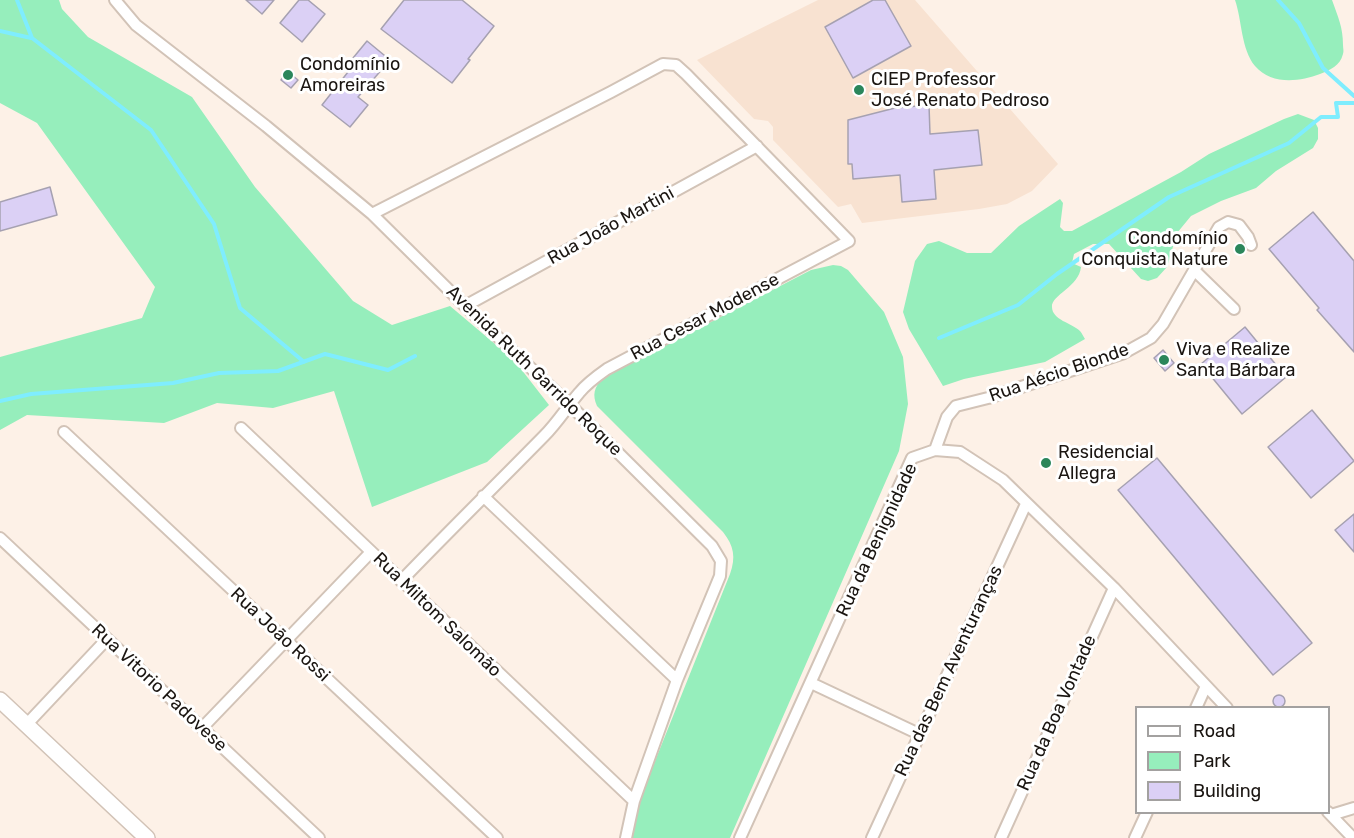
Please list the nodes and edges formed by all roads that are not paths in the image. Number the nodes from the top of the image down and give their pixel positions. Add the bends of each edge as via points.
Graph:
1 (115, 0) edge
2 (757, 146) junction
3 (372, 214) junction
4 (1249, 241) dead end
5 (1194, 270) junction
6 (465, 306) junction
7 (1233, 309) dead end
8 (570, 405) junction
9 (241, 428) dead end
10 (64, 432) dead end
11 (935, 450) junction
12 (483, 496) junction
13 (1026, 504) junction
14 (0, 538) edge
15 (371, 552) junction
16 (401, 581) junction
17 (1114, 588) junction
18 (107, 639) junction
19 (286, 640) junction
20 (677, 680) junction
21 (811, 682) junction
22 (1206, 686) junction
23 (0, 699) edge
24 (1197, 706) edge
25 (1225, 706) edge
26 (27, 724) junction
27 (202, 728) junction
28 (919, 734) junction
29 (634, 801) junction
30 (1354, 808) edge
31 (1330, 813) edge
32 (1147, 814) edge
33 (1352, 837) edge
34 (147, 838) edge
35 (319, 838) edge
36 (496, 838) edge
37 (626, 838) edge
38 (740, 838) edge
39 (872, 838) edge
40 (1001, 838) edge
41 (1135, 838) edge

1 - 3 street, Avenida Ruth Garrido Roque via 136,25
2 - 3 street via 676,65 663,64
2 - 6 street, Rua João Martini
2 - 8 street, Rua Cesar Modense via 849,241 607,369 590,381
3 - 6 street, Avenida Ruth Garrido Roque
4 - 5 street, Rua Aécio Bionde via 1239,225 1228,222 1220,227
5 - 7 street
5 - 11 street, Rua Aécio Bionde via 1151,338 1124,353 956,406 947,417
6 - 8 street, Avenida Ruth Garrido Roque
8 - 12 street, Rua Cesar Modense
8 - 20 street, Avenida Ruth Garrido Roque via 712,546 721,561 720,576
9 - 15 street, Rua Miltom Salomão
10 - 19 street, Rua João Rossi
11 - 13 street, Rua da Benignidade via 960,452 1003,480
11 - 21 street, Rua da Benignidade via 912,458
12 - 16 street, Rua Cesar Modense
12 - 20 street
13 - 17 street, Rua da Benignidade
13 - 28 street, Rua das Bem Aventuranças
14 - 18 street, Rua Vitorio Padovese
15 - 16 street, Rua Miltom Salomão
15 - 19 street
16 - 29 street, Rua Miltom Salomão
17 - 22 street, Rua da Benignidade
17 - 40 street, Rua da Boa Vontade
18 - 26 street
18 - 27 street, Rua Vitorio Padovese
19 - 27 street
19 - 36 street, Rua João Rossi
20 - 29 street, Avenida Ruth Garrido Roque
21 - 28 street
21 - 38 street, Rua da Benignidade
22 - 24 street
22 - 25 street, Rua da Benignidade
23 - 26 street
26 - 34 street
27 - 35 street, Rua Vitorio Padovese
28 - 39 street, Rua das Bem Aventuranças
29 - 37 street, Avenida Ruth Garrido Roque
30 - 31 street
31 - 33 street
32 - 41 street

